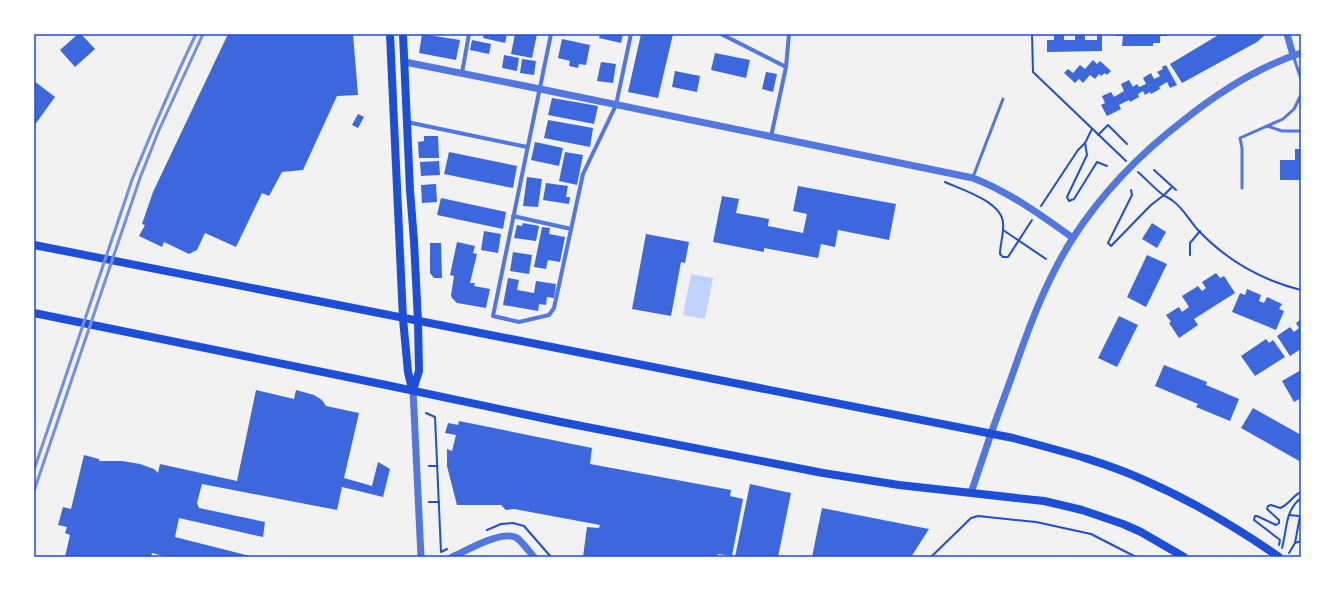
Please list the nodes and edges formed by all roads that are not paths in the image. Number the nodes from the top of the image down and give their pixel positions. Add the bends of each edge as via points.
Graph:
1 (390, 34) edge
2 (403, 34) edge
3 (469, 34) edge
4 (551, 34) edge
5 (632, 34) edge
6 (721, 34) edge
7 (789, 34) edge
8 (1287, 34) edge
9 (1301, 53) edge
10 (1293, 55) junction
11 (405, 62) junction
12 (786, 67) junction
13 (462, 73) junction
14 (1301, 79) edge
15 (540, 89) junction
16 (1301, 95) edge
17 (1004, 99) dead end
18 (616, 105) junction
19 (407, 122) junction
20 (1267, 126) junction
21 (1301, 131) edge
22 (771, 137) junction
23 (527, 147) junction
24 (973, 178) junction
25 (1242, 188) dead end
26 (513, 216) junction
27 (571, 229) junction
28 (1073, 238) junction
29 (34, 245) edge
30 (34, 314) edge
31 (402, 318) junction
32 (418, 321) junction
33 (413, 390) junction
34 (991, 433) junction
35 (971, 493) junction
36 (1280, 554) edge
37 (421, 557) edge
38 (452, 557) edge
39 (534, 557) edge
40 (1184, 557) edge

1 - 31 main road
2 - 11 main road
3 - 13 street
4 - 15 street
5 - 18 street
6 - 12 street
7 - 12 street
8 - 10 street
9 - 10 street
10 - 14 lane
10 - 28 street via 1230,86 1171,129 1110,189
11 - 13 street
11 - 19 main road
12 - 22 street
13 - 15 street
15 - 18 street
15 - 23 street
16 - 20 lane via 1294,108 1283,119
17 - 24 lane
18 - 22 street
18 - 27 street via 583,174
19 - 23 street
19 - 32 main road
20 - 21 lane via 1282,131
20 - 25 lane via 1240,138
22 - 24 street
23 - 26 street
24 - 28 street via 1007,193
26 - 27 street
26 - 27 street via 493,316 519,322 549,315 554,308
28 - 34 street via 1042,296
29 - 31 main road
30 - 33 main road
31 - 32 main road
31 - 33 main road via 408,372
32 - 33 main road via 419,371
32 - 34 main road
33 - 35 main road via 823,473
33 - 37 street
34 - 35 street
34 - 36 main road via 1061,451 1143,480 1187,500
35 - 40 main road via 1044,501 1082,510 1141,532
38 - 39 street via 499,536 508,535 516,538

